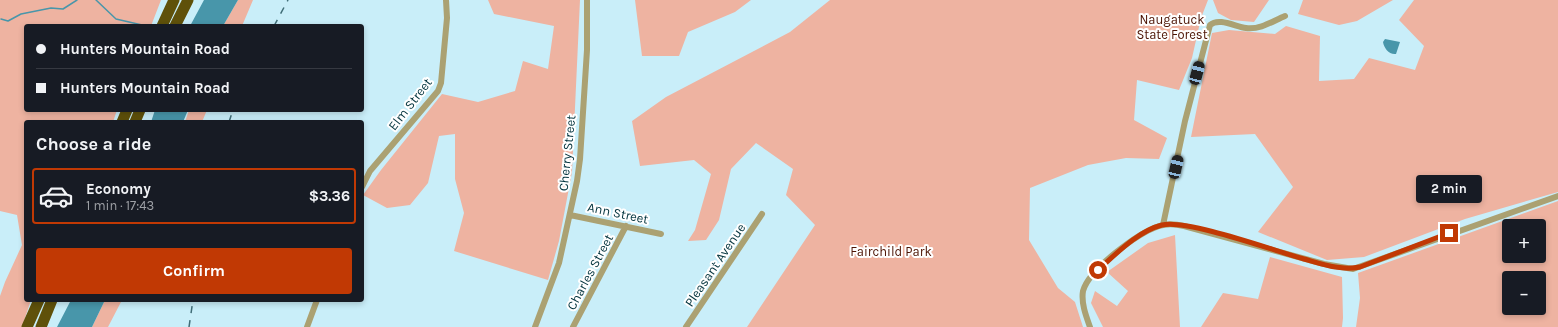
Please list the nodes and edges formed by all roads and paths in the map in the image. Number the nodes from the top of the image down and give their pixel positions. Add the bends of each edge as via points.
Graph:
1 (174, 0) edge
2 (188, 0) edge
3 (446, 0) edge
4 (587, 0) edge
5 (1285, 16) dead end
6 (163, 24) edge
7 (176, 24) edge
8 (364, 182) edge
9 (1558, 196) edge
10 (762, 214) dead end
11 (570, 215) junction
12 (1163, 225) junction
13 (626, 226) junction
14 (661, 234) dead end
15 (38, 302) edge
16 (51, 302) edge
17 (316, 302) edge
18 (27, 327) edge
19 (40, 327) edge
20 (307, 327) edge
21 (535, 327) edge
22 (573, 327) edge
23 (686, 327) edge
24 (1090, 327) edge

1 - 6 highway
2 - 7 highway
3 - 8 street, Elm Street via 447,18 438,91 370,171
4 - 11 street, Cherry Street via 587,50 580,153
5 - 12 street via 1254,28 1221,22 1210,25 1185,121
9 - 12 street via 1360,267 1348,269 1203,230 1175,224
10 - 23 street, Pleasant Avenue
11 - 13 street, Ann Street
11 - 21 street, Cherry Street via 559,263
12 - 24 street via 1150,230 1123,249 1089,279 1083,298
13 - 14 street, Ann Street
13 - 22 street, Charles Street
15 - 18 highway
16 - 19 highway
17 - 20 street

